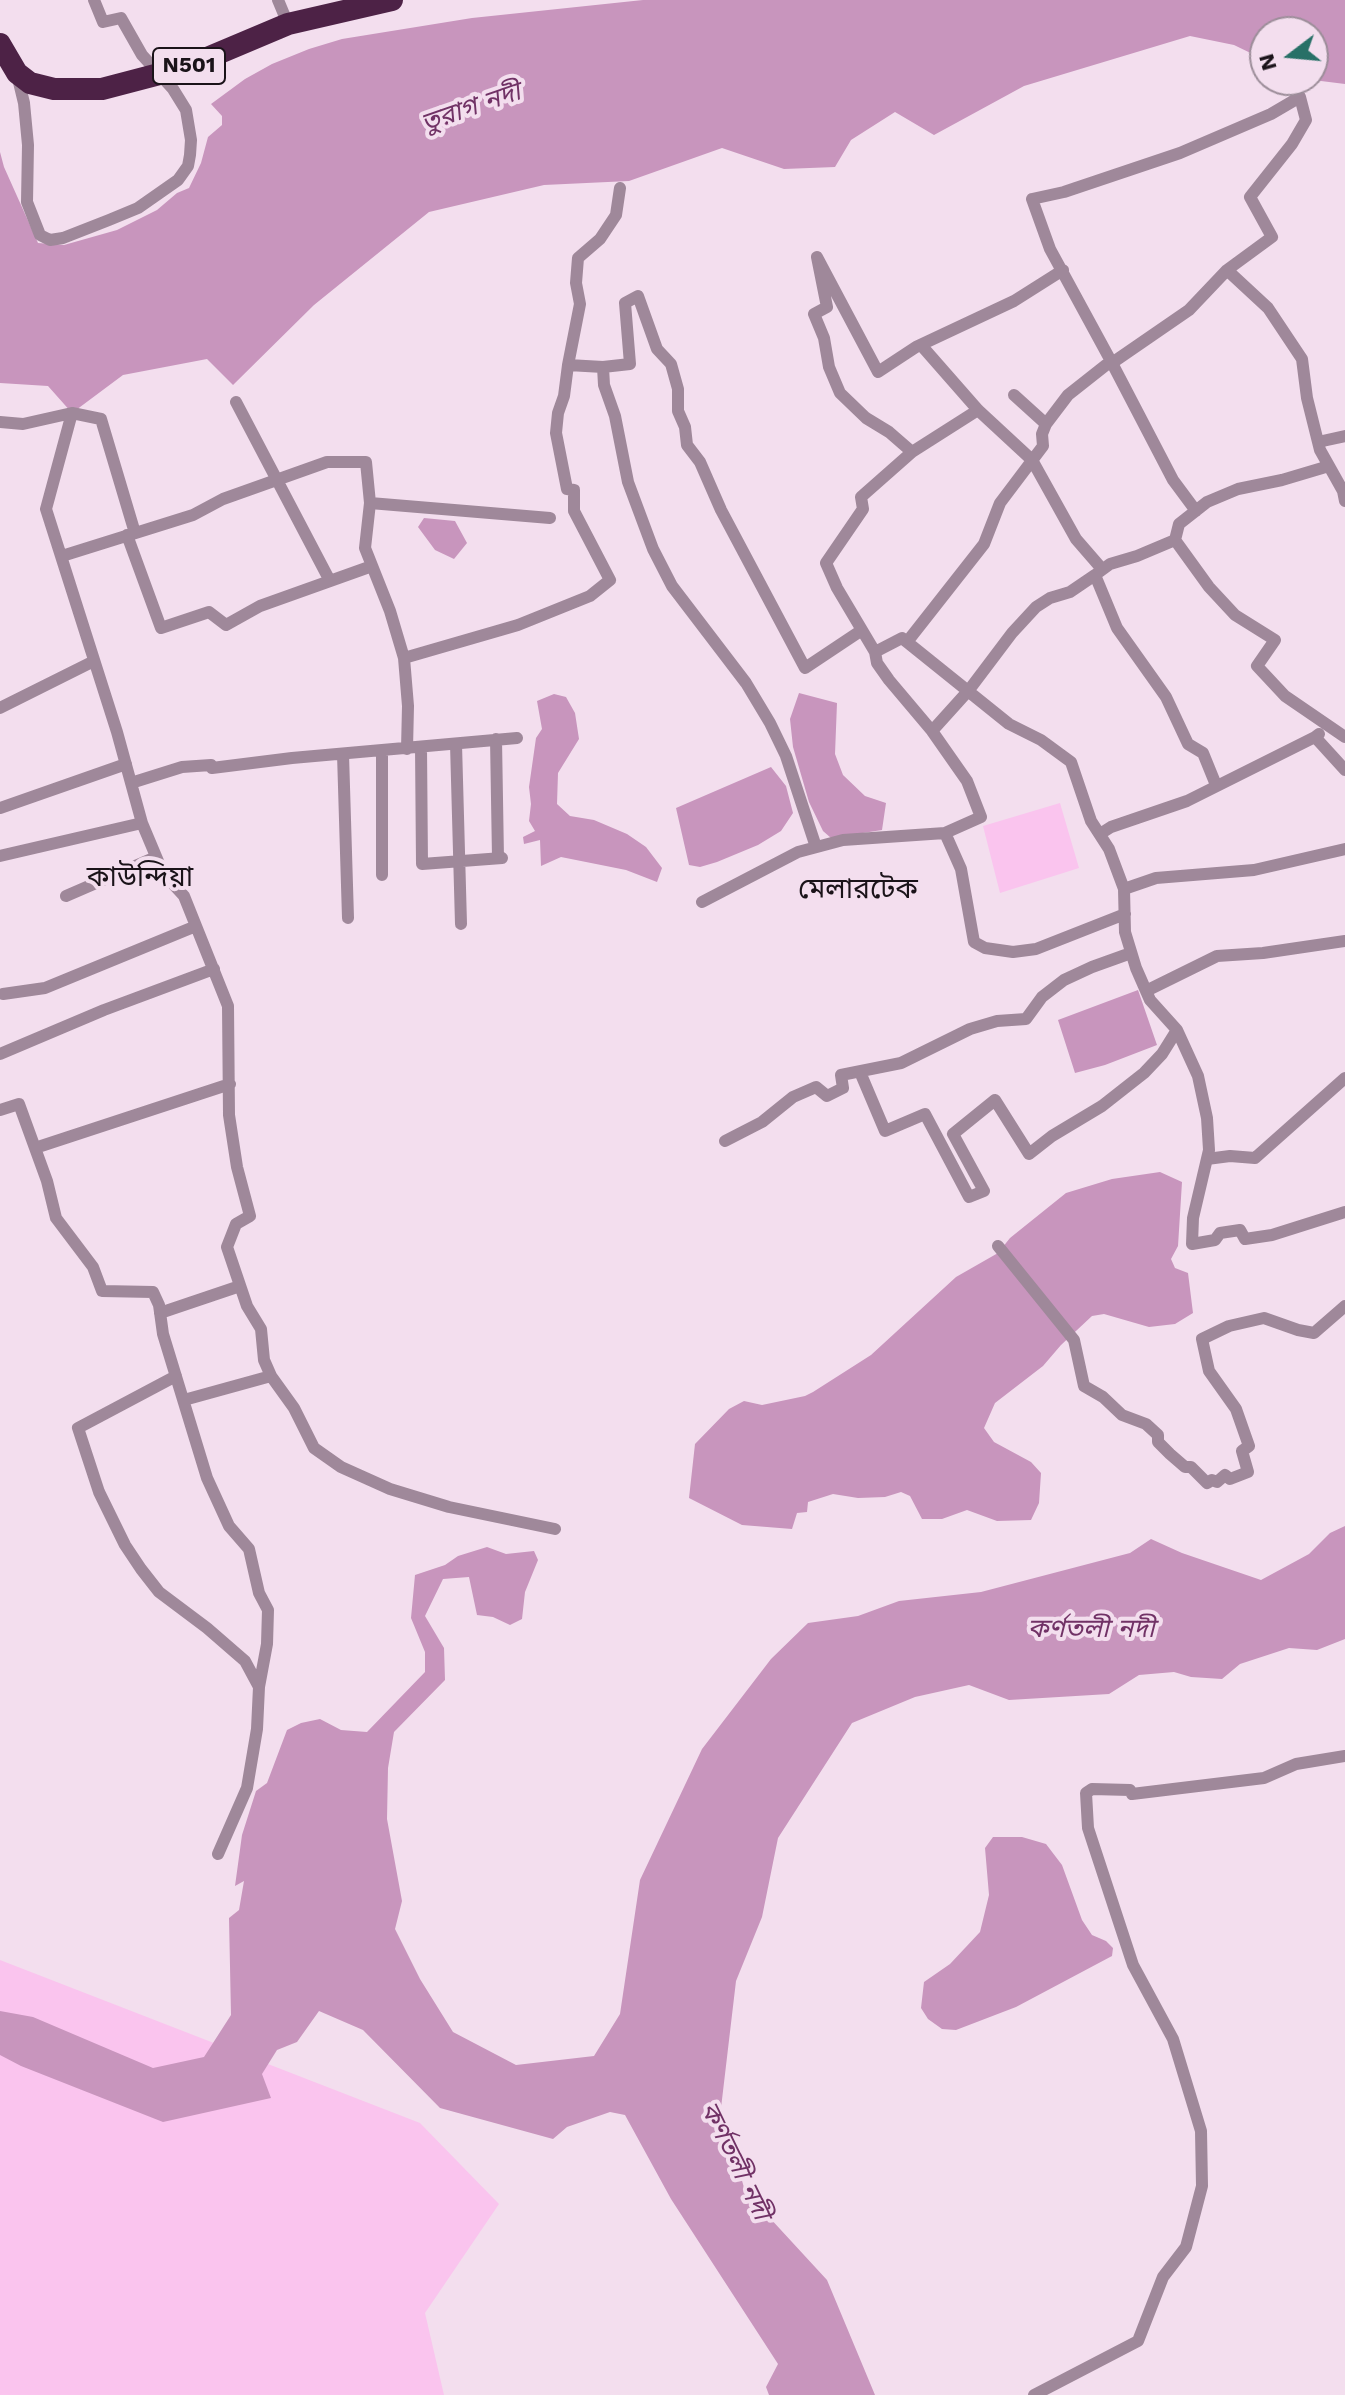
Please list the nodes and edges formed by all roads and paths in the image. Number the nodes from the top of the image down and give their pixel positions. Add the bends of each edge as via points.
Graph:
1 (94, 0) edge
2 (278, 0) edge
3 (392, 0) edge
4 (349, 4) edge
5 (288, 24) junction
6 (0, 44) edge
7 (17, 73) junction
8 (159, 76) junction
9 (620, 188) dead end
10 (1063, 270) junction
11 (1227, 270) junction
12 (921, 345) junction
13 (1112, 363) junction
14 (568, 365) junction
15 (603, 367) junction
16 (1014, 395) dead end
17 (236, 402) dead end
18 (978, 410) junction
19 (72, 413) junction
20 (0, 422) edge
21 (1046, 424) junction
22 (1345, 436) edge
23 (1318, 442) junction
24 (912, 452) junction
25 (1032, 460) junction
26 (1329, 466) junction
27 (277, 481) junction
28 (1345, 501) edge
29 (370, 503) junction
30 (1196, 511) junction
31 (550, 518) dead end
32 (131, 534) junction
33 (1175, 540) junction
34 (62, 556) junction
35 (372, 566) junction
36 (1099, 572) junction
37 (330, 581) junction
38 (862, 630) junction
39 (907, 642) junction
40 (875, 652) junction
41 (404, 658) junction
42 (94, 661) junction
43 (969, 690) junction
44 (0, 708) edge
45 (1330, 727) junction
46 (932, 731) junction
47 (1315, 737) junction
48 (1345, 737) edge
49 (517, 738) dead end
50 (496, 739) junction
51 (456, 744) junction
52 (414, 748) junction
53 (382, 751) junction
54 (343, 754) junction
55 (126, 764) junction
56 (1345, 770) edge
57 (131, 783) junction
58 (1216, 785) junction
59 (0, 808) edge
60 (142, 823) junction
61 (945, 833) junction
62 (1100, 834) junction
63 (816, 847) junction
64 (1345, 849) edge
65 (0, 856) edge
66 (156, 857) junction
67 (459, 861) junction
68 (382, 875) dead end
69 (1124, 889) junction
70 (66, 896) dead end
71 (702, 902) dead end
72 (1125, 914) junction
73 (348, 918) dead end
74 (461, 924) dead end
75 (196, 926) junction
76 (1345, 941) edge
77 (1131, 953) junction
78 (214, 969) junction
79 (1146, 991) junction
80 (3, 994) dead end
81 (1177, 1030) junction
82 (0, 1054) edge
83 (860, 1072) junction
84 (1345, 1078) edge
85 (230, 1084) junction
86 (0, 1110) edge
87 (725, 1141) dead end
88 (35, 1148) junction
89 (1207, 1159) junction
90 (1345, 1212) edge
91 (998, 1246) dead end
92 (240, 1286) junction
93 (1345, 1306) edge
94 (160, 1313) junction
95 (176, 1376) junction
96 (271, 1376) junction
97 (184, 1400) junction
98 (555, 1529) dead end
99 (259, 1687) junction
100 (1345, 1756) edge
101 (218, 1854) dead end
102 (1034, 2395) edge

1 - 8 street via 103,22 121,18
2 - 5 street
3 - 4 highway, N501
4 - 5 highway, N501
5 - 8 highway, N501
6 - 7 highway
7 - 8 highway, N501 via 34,85 75,90
7 - 8 street via 28,145 27,202 40,235 50,240 138,208 178,180 188,166 186,110
9 - 14 street via 616,215 578,258 580,304
10 - 11 street via 1032,199 1180,153 1300,97 1306,120 1250,197 1272,237
10 - 12 street via 1014,301
10 - 13 street
11 - 13 street via 1189,310
11 - 23 street via 1268,308 1302,359
12 - 18 street
12 - 24 street via 878,372 817,257 827,307 814,314 840,393
13 - 21 street via 1068,395
13 - 30 street via 1173,480
14 - 15 street
14 - 41 street via 556,433 567,489 574,490 574,511 610,580 590,596 518,625
15 - 38 street via 630,364 625,303 638,296 657,349 671,364 687,445 805,668
15 - 63 street via 628,482 653,549 672,586 770,723
16 - 21 street
17 - 27 street
18 - 24 street
18 - 25 street
19 - 20 street via 23,424
19 - 32 street via 101,419
19 - 34 street via 46,509
21 - 25 street via 1043,446
22 - 23 street
23 - 26 street
24 - 38 street via 861,497 863,509 826,563
25 - 36 street
25 - 39 street via 1000,503 984,544
26 - 28 street
26 - 30 street via 1238,489
27 - 29 street via 327,462 366,462
27 - 32 street
27 - 37 street
29 - 31 street
29 - 35 street via 365,548
30 - 33 street via 1179,524
32 - 34 street
32 - 37 street via 161,628 209,612 226,625 260,606
33 - 36 street
33 - 45 street via 1235,615 1275,640 1257,666 1285,696
34 - 42 street
35 - 37 street
35 - 41 street
36 - 43 street via 1036,607
36 - 58 street via 1117,628 1166,697 1188,744 1203,753
38 - 40 street
39 - 40 street via 902,638
39 - 43 street
40 - 46 street via 889,680
41 - 52 street
42 - 44 street
42 - 55 street
43 - 46 street
43 - 62 street via 1009,724 1071,762
45 - 47 street
45 - 48 street
46 - 61 street via 967,781 981,817
47 - 56 street
47 - 58 street
49 - 50 street
50 - 51 street
50 - 67 street via 500,858
51 - 52 street
51 - 67 street
52 - 53 street
52 - 67 street via 422,864
53 - 54 street
53 - 68 street
54 - 57 street via 182,767
54 - 73 street
55 - 57 street
55 - 59 street
57 - 60 street
58 - 62 street
60 - 65 street
60 - 66 street
61 - 63 street via 843,840
61 - 72 street via 961,869 974,942 985,948 1036,949
62 - 69 street
63 - 71 street
64 - 69 street via 1254,870 1156,878
66 - 70 street
66 - 75 street via 184,896
67 - 74 street
69 - 72 street
72 - 77 street
75 - 78 street
75 - 80 street via 45,988
76 - 79 street via 1217,956
77 - 79 street
77 - 83 street via 1064,980 1026,1019 970,1029 901,1063
78 - 82 street
78 - 85 street via 228,1006
79 - 81 street
81 - 83 street via 1144,1073 1029,1154 995,1100 953,1134 984,1191 969,1197 925,1114 885,1131
81 - 89 street via 1198,1076 1207,1118
83 - 87 street via 841,1075 843,1088 827,1096 816,1087 793,1097 762,1122
84 - 89 street via 1255,1158
85 - 88 street
85 - 92 street via 229,1115 250,1216 236,1224 227,1247
86 - 88 street via 19,1104
88 - 94 street via 56,1218 93,1267 102,1291 153,1292
89 - 90 street via 1192,1244 1240,1230 1245,1239 1272,1235
91 - 93 street via 1074,1340 1084,1386 1122,1415 1146,1424 1170,1454 1207,1483 1248,1472 1242,1451 1249,1446 1236,1409 1209,1371 1202,1339 1264,1318 1314,1333
92 - 94 street
92 - 96 street via 261,1329
94 - 95 street
95 - 97 street
95 - 99 street via 78,1428 99,1492 141,1569 159,1592 245,1661
96 - 97 street
96 - 98 street via 314,1448 341,1467 449,1507
97 - 99 street via 207,1478 229,1526 249,1549 268,1610
99 - 101 street via 247,1788
100 - 102 street via 1296,1764 1264,1778 1132,1794 1105,1789 1086,1793 1088,1828 1133,1965 1173,2039 1201,2131 1202,2186 1186,2247 1163,2277 1138,2341

